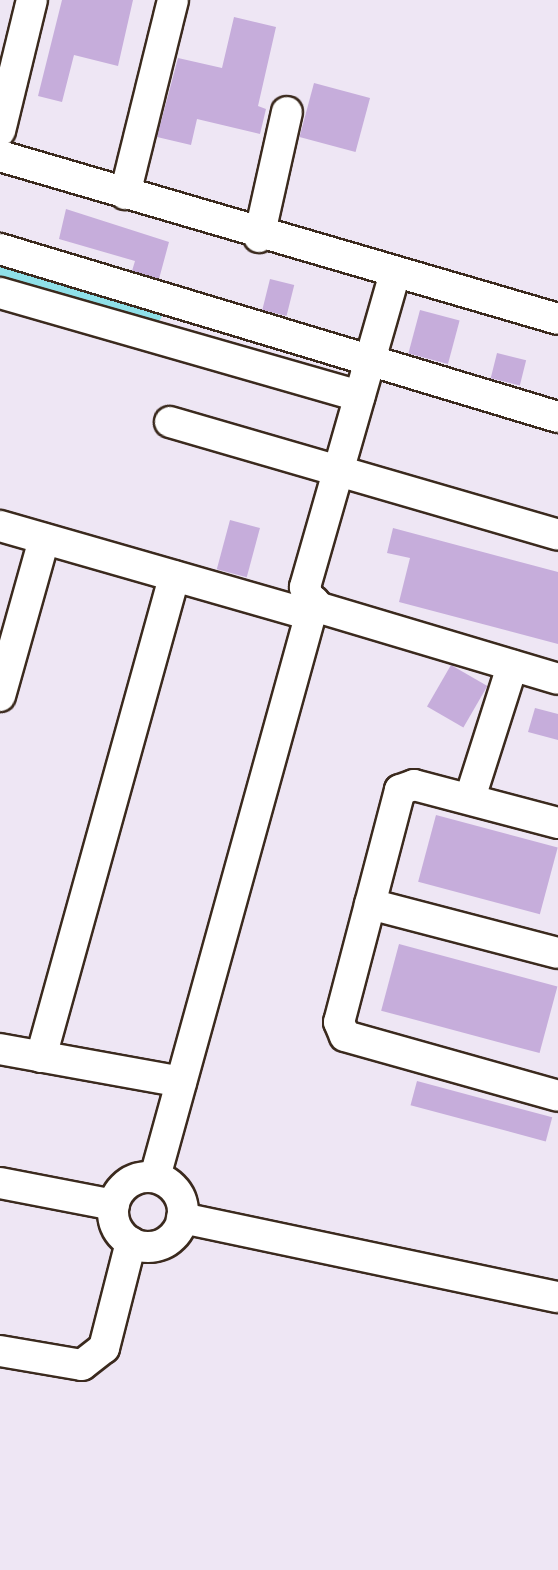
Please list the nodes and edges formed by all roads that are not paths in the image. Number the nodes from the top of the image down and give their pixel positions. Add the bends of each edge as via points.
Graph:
1 (32, 0) edge
2 (173, 0) edge
3 (287, 112) dead end
4 (0, 131) edge
5 (0, 156) edge
6 (125, 194) junction
7 (259, 237) junction
8 (0, 249) edge
9 (395, 273) junction
10 (0, 293) edge
11 (558, 319) edge
12 (369, 364) junction
13 (360, 396) junction
14 (558, 417) edge
15 (170, 422) dead end
16 (338, 472) junction
17 (0, 526) edge
18 (558, 535) edge
19 (44, 538) junction
20 (174, 576) junction
21 (312, 608) junction
22 (512, 666) junction
23 (558, 679) edge
24 (0, 696) edge
25 (470, 798) junction
26 (558, 824) edge
27 (370, 904) junction
28 (558, 953) edge
29 (0, 1049) edge
30 (41, 1057) junction
31 (181, 1082) junction
32 (558, 1096) edge
33 (155, 1177) junction
34 (0, 1183) edge
35 (114, 1205) junction
36 (182, 1218) junction
37 (131, 1242) junction
38 (558, 1297) edge
39 (0, 1350) edge

1 - 4 street
2 - 6 street
3 - 7 street
5 - 6 street
6 - 7 street
7 - 9 street
8 - 12 street
9 - 11 street
9 - 12 street
10 - 13 street
12 - 13 street
12 - 14 street
13 - 16 street
15 - 16 street
16 - 18 street
16 - 21 street via 305,587
17 - 19 street
19 - 20 street
19 - 24 street
20 - 21 street
20 - 30 street
21 - 22 street
21 - 31 street
22 - 23 street
22 - 25 street
25 - 26 street
25 - 27 street via 414,785 400,790
27 - 28 street
27 - 32 street via 339,1023 341,1033
29 - 30 street
30 - 31 street
31 - 33 street
33 - 35 street via 134,1180
33 - 36 street via 174,1188
34 - 35 street
35 - 37 street via 117,1226
36 - 37 street via 163,1243
36 - 38 street
37 - 39 street via 104,1348 82,1365

